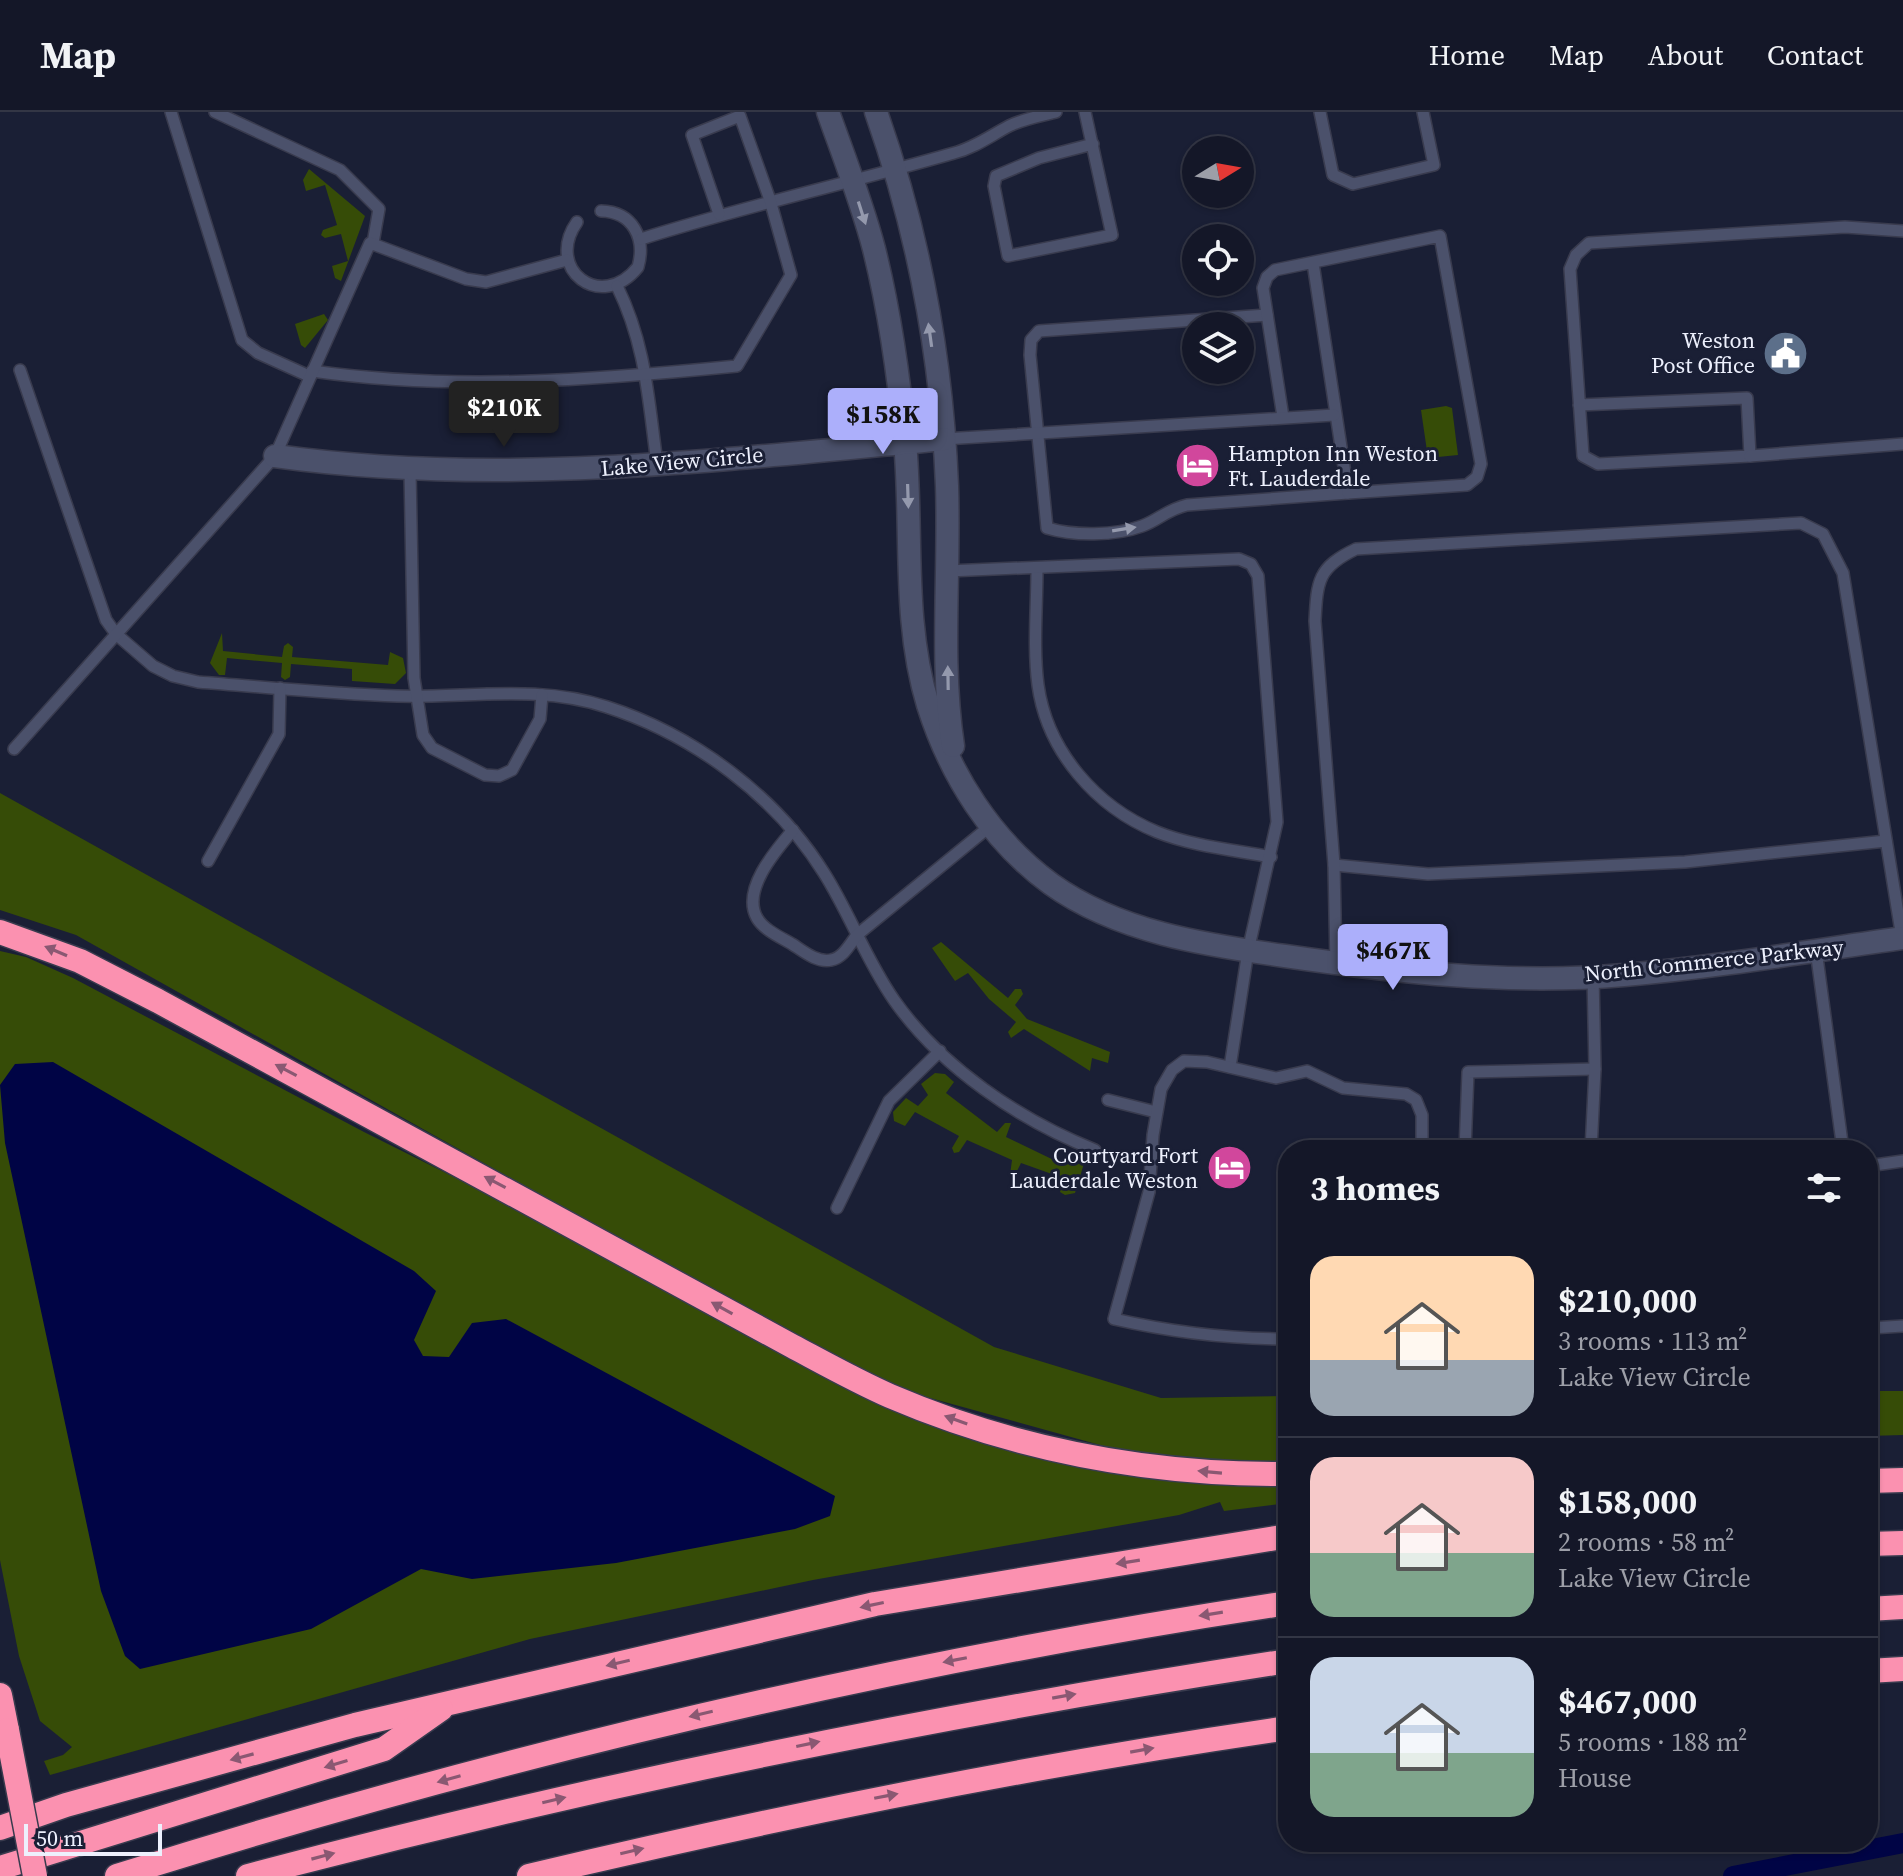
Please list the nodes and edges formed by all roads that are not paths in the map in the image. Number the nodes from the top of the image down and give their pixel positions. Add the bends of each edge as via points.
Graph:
1 (171, 112) edge
2 (215, 112) edge
3 (828, 112) edge
4 (876, 112) edge
5 (1056, 112) edge
6 (1085, 112) edge
7 (1320, 112) edge
8 (1423, 112) edge
9 (1093, 144) junction
10 (893, 168) junction
11 (852, 183) junction
12 (770, 200) junction
13 (601, 211) dead end
14 (719, 214) junction
15 (577, 222) dead end
16 (1903, 231) edge
17 (641, 239) junction
18 (373, 243) junction
19 (567, 260) junction
20 (1313, 263) junction
21 (617, 286) junction
22 (1267, 315) junction
23 (20, 370) dead end
24 (310, 373) junction
25 (645, 375) junction
26 (1579, 405) junction
27 (1334, 415) junction
28 (1283, 417) junction
29 (1038, 431) junction
30 (944, 439) junction
31 (905, 442) junction
32 (1903, 444) edge
33 (275, 456) junction
34 (1750, 456) junction
35 (657, 463) junction
36 (410, 471) junction
37 (1348, 493) junction
38 (1037, 568) junction
39 (948, 571) junction
40 (116, 634) junction
41 (280, 688) junction
42 (542, 695) junction
43 (417, 696) junction
44 (14, 749) dead end
45 (962, 782) junction
46 (989, 827) junction
47 (793, 830) junction
48 (1886, 841) junction
49 (1271, 857) junction
50 (208, 861) dead end
51 (1334, 865) junction
52 (0, 932) edge
53 (857, 935) junction
54 (1902, 938) edge
55 (1816, 950) junction
56 (1248, 951) junction
57 (1336, 964) junction
58 (1593, 976) junction
59 (940, 1051) junction
60 (1230, 1067) junction
61 (1595, 1069) junction
62 (1108, 1100) dead end
63 (1156, 1112) junction
64 (1422, 1140) edge
65 (1465, 1140) edge
66 (1591, 1140) edge
67 (1842, 1140) edge
68 (1095, 1150) dead end
69 (1903, 1161) edge
70 (1878, 1165) edge
71 (837, 1208) dead end
72 (1903, 1326) edge
73 (1878, 1328) edge
74 (1278, 1339) edge
75 (1278, 1474) edge
76 (1903, 1480) edge
77 (1878, 1481) edge
78 (1278, 1538) edge
79 (1903, 1543) edge
80 (1878, 1544) edge
81 (1278, 1605) edge
82 (1903, 1607) edge
83 (1878, 1608) edge
84 (1278, 1663) edge
85 (1903, 1669) edge
86 (1878, 1670) edge
87 (0, 1695) edge
88 (453, 1701) junction
89 (1278, 1730) edge
90 (0, 1828) edge
91 (0, 1868) edge
92 (35, 1876) edge
93 (117, 1876) edge
94 (248, 1876) edge
95 (529, 1876) edge

1 - 24 lane via 242,340 258,353
2 - 18 lane via 340,170 379,209
3 - 11 street, North Commerce Parkway
4 - 10 street, North Commerce Parkway
5 - 10 lane via 1011,125 958,153
6 - 9 lane
7 - 8 lane via 1333,175 1353,184 1434,165
9 - 9 lane via 996,176 1008,256 1112,235
10 - 11 lane
30 -> 10 street, North Commerce Parkway via 922,286
11 - 12 lane
11 -> 31 street, North Commerce Parkway via 873,246 895,345
12 - 14 lane
12 - 14 lane via 740,116 692,135
12 - 25 lane via 791,275 737,366
13 - 17 lane via 623,215
14 - 17 lane
15 - 19 lane via 566,245
16 - 26 lane via 1845,227 1589,243 1570,269
17 - 21 lane via 638,267
18 - 19 lane via 486,282
18 - 24 lane
19 - 21 lane via 587,284
20 - 22 lane via 1275,270 1267,277
20 - 27 lane
20 - 37 lane via 1440,236 1481,464 1467,485
21 - 25 lane via 635,324
22 - 28 lane
22 - 29 lane via 1039,331 1031,340 1030,355
23 - 40 lane via 106,620
24 - 25 lane via 514,383
24 - 33 lane
25 - 35 lane
26 - 34 lane via 1583,456 1598,464
26 - 34 lane via 1747,398
27 - 28 lane
27 - 37 lane
28 - 29 lane
29 - 30 lane
29 -> 37 lane via 1047,528 1061,533 1143,526 1165,510 1187,505
30 - 31 street, Lake View Circle
30 - 39 street, North Commerce Parkway
31 - 35 street, Lake View Circle
31 -> 45 street, North Commerce Parkway via 910,597 919,667 928,706
32 - 34 lane
33 - 36 street, Lake View Circle
33 - 40 lane
35 - 36 street, Lake View Circle via 539,471
36 - 43 lane
38 - 39 lane
38 - 49 lane via 1038,688 1047,724 1066,759 1120,812 1158,832
38 - 49 lane via 1239,559 1251,564 1258,576 1277,822
45 -> 39 street, North Commerce Parkway via 948,698
40 - 41 lane via 137,655 173,676
40 - 44 lane
41 - 43 lane
41 - 50 lane via 279,734
42 - 43 lane
42 - 43 lane via 540,719 512,770 499,776 485,775 432,748 418,724
42 - 47 lane via 605,706 685,744 752,787
45 - 46 street, North Commerce Parkway
46 - 53 lane
46 - 56 street, North Commerce Parkway via 1031,867 1088,906 1163,934
47 - 53 lane via 824,873
47 - 53 lane via 755,886 756,917 769,931 820,961 835,960
48 - 51 lane via 1685,862 1428,874
48 - 51 lane via 1843,573 1823,534 1801,523 1356,549 1337,558 1323,571 1315,621
48 - 54 lane
49 - 56 lane
51 - 57 lane
75 -> 52 highway via 1152,1468 1077,1455 890,1395 132,988 40,944
53 - 59 lane via 896,1003
54 - 55 street, North Commerce Parkway
55 - 58 street, North Commerce Parkway
55 - 67 lane
56 - 57 street, North Commerce Parkway
56 - 60 lane
57 - 58 street, North Commerce Parkway via 1451,974
58 - 61 lane
59 - 68 lane via 1014,1109
59 - 71 lane via 889,1101
60 - 63 lane via 1184,1061 1161,1089
60 - 64 lane via 1276,1078 1307,1071 1343,1088 1406,1094 1416,1100 1422,1115
61 - 65 lane via 1468,1072
61 - 66 lane
62 - 63 lane
63 - 74 lane via 1149,1192 1114,1319 1161,1330
69 - 70 lane
72 - 73 lane
76 - 77 highway
78 -> 88 highway via 875,1604
79 - 80 highway
81 -> 93 highway via 937,1663 702,1714 465,1775
82 - 83 highway
94 -> 84 highway via 740,1758 1074,1694
85 - 86 highway
87 - 92 highway, bridge
88 -> 90 highway via 66,1805
88 -> 91 highway via 384,1749
95 -> 89 highway via 842,1804

